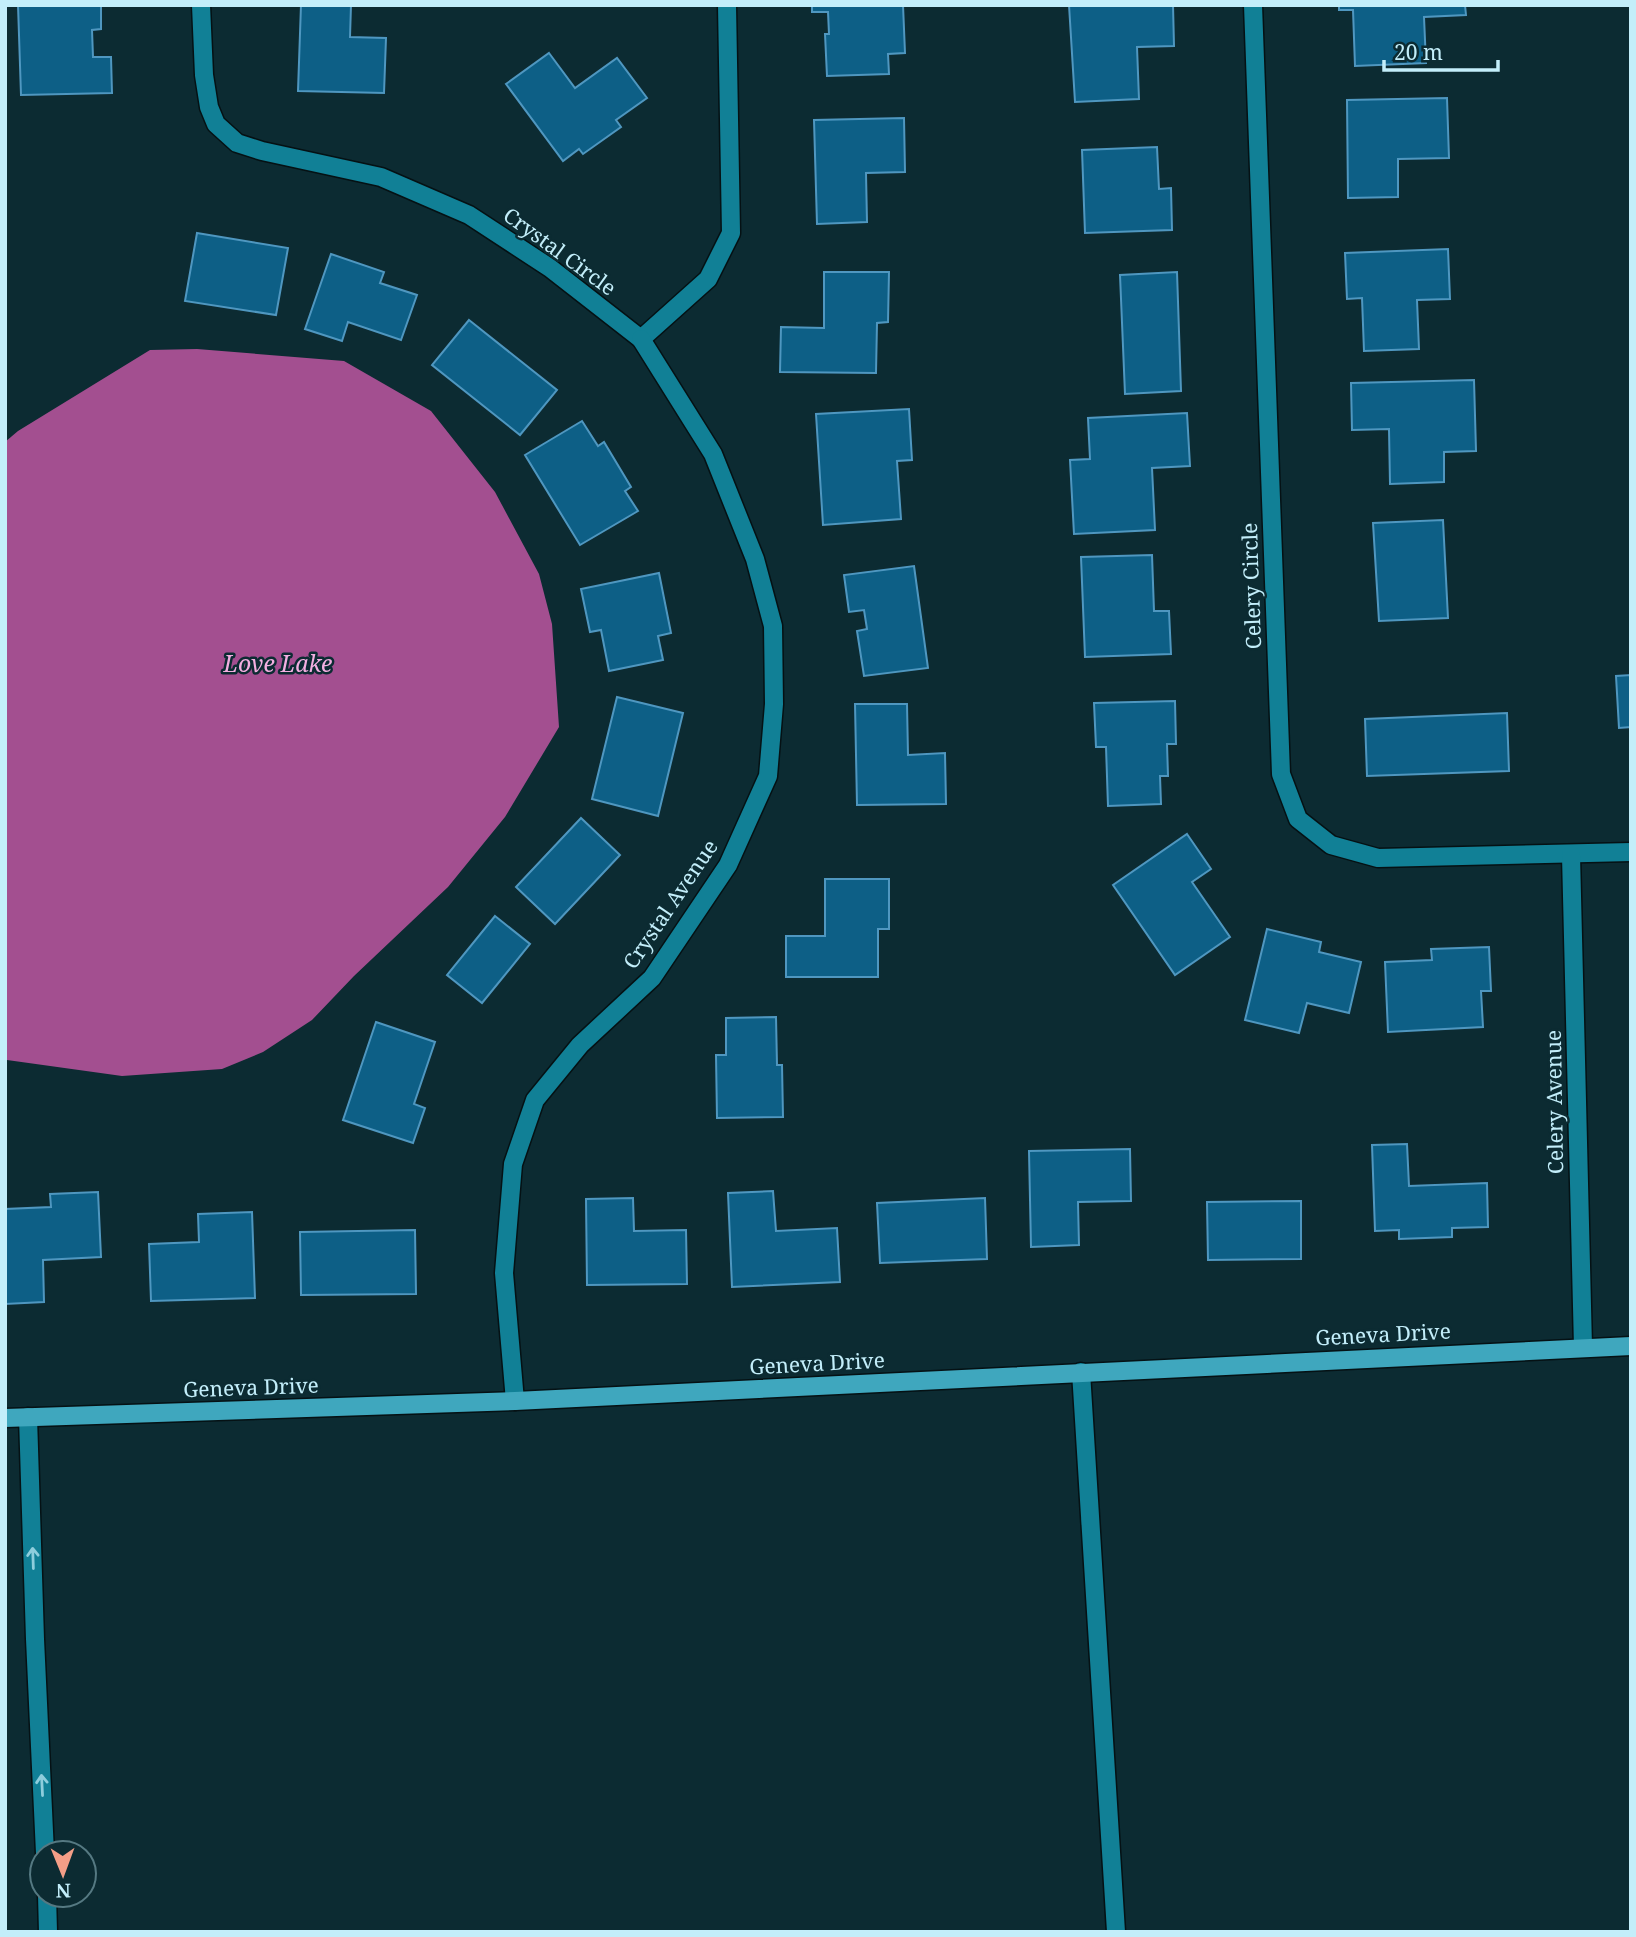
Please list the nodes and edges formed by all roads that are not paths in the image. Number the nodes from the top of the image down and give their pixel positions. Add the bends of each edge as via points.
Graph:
1 (201, 5) edge
2 (727, 5) edge
3 (1253, 5) edge
4 (641, 339) junction
5 (1631, 852) edge
6 (1571, 855) junction
7 (1631, 1346) edge
8 (1583, 1347) junction
9 (1080, 1372) junction
10 (514, 1401) junction
11 (28, 1417) junction
12 (5, 1418) edge
13 (45, 1839) edge
14 (47, 1909) edge
15 (48, 1932) edge
16 (1116, 1932) edge

1 - 4 street, Crystal Circle via 209,107 216,124 237,143 381,177 469,215 551,268
2 - 4 street via 731,233 708,279
3 - 6 street, Celery Circle via 1281,774 1298,819 1331,845 1378,858
4 - 10 street, Crystal Avenue via 713,454 755,559 773,626 774,704 768,776 728,865 652,978 580,1045 536,1100 513,1164 504,1273
5 - 6 street, Celery Circle
6 - 8 street, Celery Avenue
7 - 8 main road, Geneva Drive
8 - 9 main road, Geneva Drive
9 - 10 main road, Geneva Drive
9 - 16 street
10 - 11 main road, Geneva Drive
11 - 12 main road, Geneva Drive
13 -> 11 street
14 - 15 street

